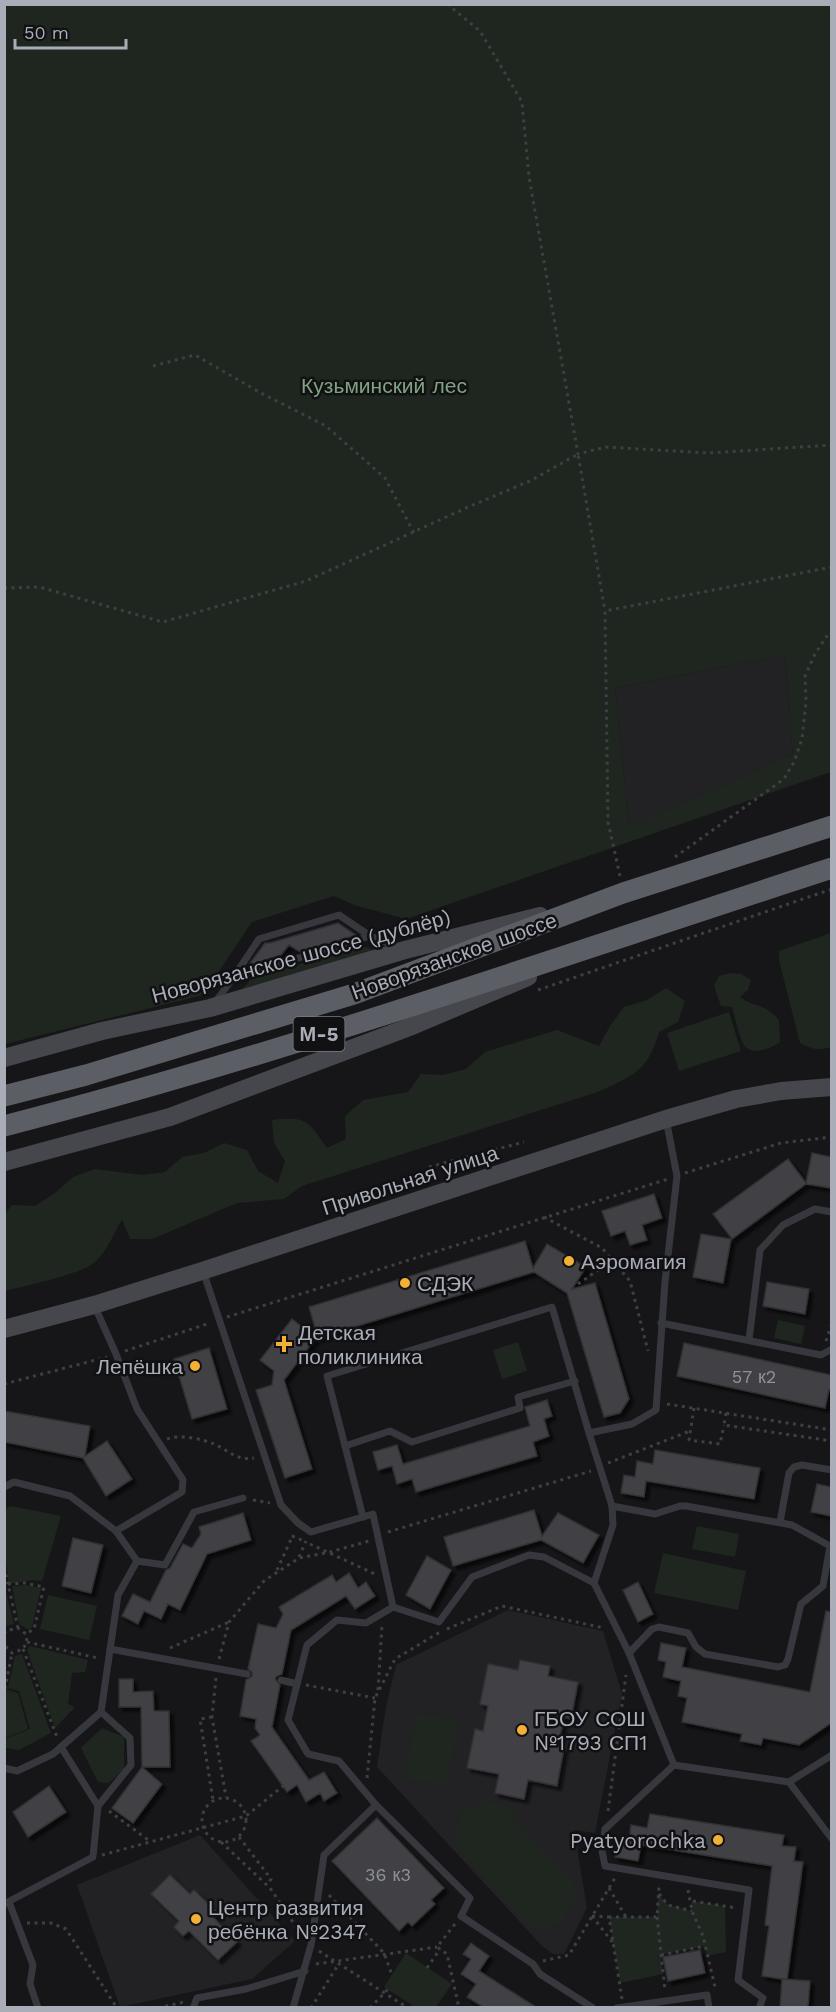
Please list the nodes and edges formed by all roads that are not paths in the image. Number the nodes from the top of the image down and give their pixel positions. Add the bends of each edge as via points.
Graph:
1 (831, 826) edge
2 (831, 868) edge
3 (616, 896) junction
4 (321, 920) junction
5 (305, 925) junction
6 (329, 926) dead end
7 (314, 930) dead end
8 (288, 931) junction
9 (632, 933) junction
10 (296, 936) dead end
11 (370, 936) junction
12 (405, 950) junction
13 (233, 978) junction
14 (210, 1008) junction
15 (4, 1058) edge
16 (831, 1088) edge
17 (4, 1096) edge
18 (666, 1119) junction
19 (4, 1126) edge
20 (4, 1162) edge
21 (831, 1212) edge
22 (202, 1271) junction
23 (94, 1305) junction
24 (661, 1323) junction
25 (4, 1329) edge
26 (749, 1340) junction
27 (831, 1349) edge
28 (575, 1381) junction
29 (589, 1433) junction
30 (345, 1446) junction
31 (831, 1470) edge
32 (4, 1487) edge
33 (243, 1498) road end
34 (612, 1506) junction
35 (363, 1517) junction
36 (780, 1522) junction
37 (116, 1531) junction
38 (138, 1561) junction
39 (594, 1583) junction
40 (393, 1607) junction
41 (110, 1649) junction
42 (629, 1653) junction
43 (247, 1674) dead end
44 (281, 1680) dead end
45 (297, 1684) junction
46 (101, 1712) junction
47 (61, 1747) junction
48 (831, 1755) edge
49 (674, 1765) junction
50 (4, 1768) edge
51 (789, 1782) junction
52 (99, 1805) junction
53 (376, 1805) junction
54 (831, 1839) edge
55 (7, 1903) edge
56 (305, 1969) junction
57 (38, 2007) edge
58 (193, 2007) edge
59 (294, 2007) edge
60 (593, 2007) edge
61 (620, 2007) edge
62 (709, 2007) edge
63 (759, 2007) edge

1 - 3 highway, Новорязанское шоссе / М-5
2 - 9 highway, Новорязанское шоссе / М-5
3 - 12 main road, Новорязанское шоссе (дублёр)
3 - 17 highway, Новорязанское шоссе / М-5 via 354,994 86,1076
4 - 5 lane
4 - 6 lane
4 - 11 lane via 339,915
5 - 7 lane
5 - 8 lane
8 - 10 lane
8 - 13 lane via 259,939
9 - 19 highway, Новорязанское шоссе / М-5 via 100,1102
9 - 20 main road via 412,1026 258,1085 170,1117
11 - 12 lane
11 - 13 lane
12 - 14 main road, Новорязанское шоссе (дублёр)
13 - 14 lane
14 - 15 main road, Новорязанское шоссе (дублёр) via 102,1031
16 - 18 main road, Привольная улица via 736,1099
18 - 22 main road, Привольная улица
18 - 24 lane via 677,1176
21 - 26 lane via 816,1209 783,1225 760,1250
22 - 23 main road, Привольная улица
22 - 35 lane via 280,1505 311,1532
23 - 25 main road, Привольная улица
23 - 37 lane via 138,1409 183,1480 182,1492
24 - 26 lane
24 - 29 lane via 656,1410 632,1424
26 - 27 lane via 821,1355
28 - 29 lane
28 - 30 lane via 518,1397 520,1408 412,1442 390,1431
28 - 30 lane via 552,1307 327,1376
29 - 34 lane
30 - 35 lane
31 - 36 lane via 794,1467 789,1473
32 - 37 lane via 14,1482 70,1496
33 - 38 lane via 194,1512 165,1565
34 - 36 lane via 652,1514 680,1506
34 - 39 lane via 613,1526
35 - 40 lane via 373,1514
36 - 42 lane via 828,1543 831,1551 823,1586 805,1599 798,1611 785,1665 705,1654 688,1633 659,1627 645,1634
37 - 38 lane
38 - 41 lane via 118,1596
39 - 40 lane via 544,1557 529,1555 472,1577 439,1622
39 - 42 lane
40 - 45 lane via 366,1623 337,1620 307,1645
41 - 43 lane
41 - 46 lane
42 - 49 lane
44 - 45 lane
45 - 53 lane via 288,1720 308,1754 339,1761
46 - 47 lane
46 - 52 lane via 130,1738 131,1765
47 - 50 lane via 17,1771
47 - 52 lane
48 - 51 lane
49 - 51 lane
49 - 63 lane via 605,1829 605,1866 749,1890 738,1980 763,1998
51 - 54 lane
52 - 55 lane via 93,1857
53 - 56 lane via 324,1855
53 - 60 lane via 470,1898 462,1916 533,1964 540,1974
55 - 57 lane via 33,1965 30,1984
56 - 58 lane via 246,1989 197,1998
56 - 59 lane
61 - 62 lane via 706,1995

